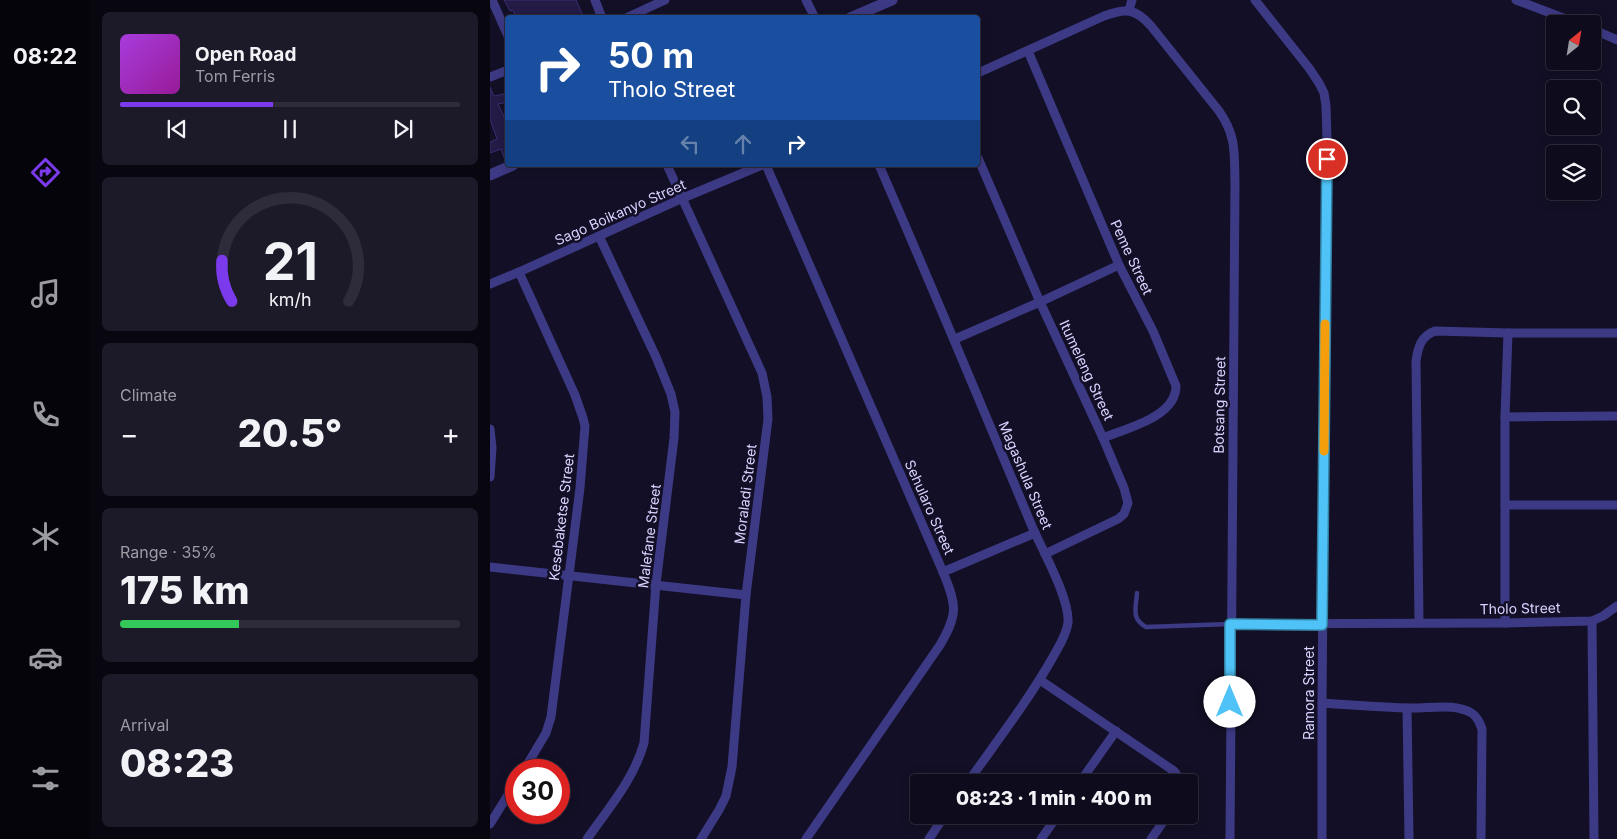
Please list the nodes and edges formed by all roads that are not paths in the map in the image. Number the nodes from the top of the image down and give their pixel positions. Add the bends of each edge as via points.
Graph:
1 (492, 0) edge
2 (594, 0) edge
3 (665, 0) edge
4 (806, 0) edge
5 (892, 0) edge
6 (1132, 0) edge
7 (1255, 0) edge
8 (1516, 0) edge
9 (1129, 10) junction
10 (601, 15) edge
11 (632, 15) edge
12 (814, 15) edge
13 (857, 15) edge
14 (1555, 15) edge
15 (505, 29) edge
16 (1601, 33) edge
17 (1617, 40) edge
18 (1028, 51) junction
19 (505, 71) edge
20 (980, 73) edge
21 (490, 78) edge
22 (980, 163) edge
23 (508, 167) edge
24 (668, 167) edge
25 (759, 167) edge
26 (765, 167) edge
27 (880, 167) edge
28 (490, 175) edge
29 (683, 198) junction
30 (599, 236) junction
31 (1119, 265) junction
32 (520, 272) junction
33 (490, 284) edge
34 (1040, 302) junction
35 (1508, 333) junction
36 (1617, 333) edge
37 (955, 339) junction
38 (1617, 416) edge
39 (1505, 417) junction
40 (490, 429) edge
41 (1103, 438) junction
42 (490, 477) edge
43 (1505, 505) junction
44 (1617, 505) edge
45 (1035, 533) junction
46 (1045, 554) junction
47 (490, 567) edge
48 (943, 572) junction
49 (568, 575) junction
50 (656, 584) junction
51 (1137, 593) dead end
52 (746, 594) junction
53 (1617, 606) edge
54 (1592, 621) junction
55 (1419, 622) junction
56 (1505, 623) junction
57 (1230, 624) junction
58 (1322, 625) junction
59 (1040, 680) junction
60 (1322, 703) junction
61 (1407, 708) junction
62 (1116, 731) junction
63 (531, 759) edge
64 (974, 774) edge
65 (1086, 774) edge
66 (1176, 774) edge
67 (505, 800) edge
68 (490, 824) edge
69 (939, 824) edge
70 (1052, 824) edge
71 (1162, 824) edge
72 (587, 839) edge
73 (701, 839) edge
74 (806, 839) edge
75 (929, 839) edge
76 (1041, 839) edge
77 (1151, 839) edge
78 (1230, 839) edge
79 (1322, 839) edge
80 (1409, 839) edge
81 (1481, 839) edge
82 (1594, 839) edge

1 - 15 street
2 - 10 street
3 - 11 street
4 - 12 street
5 - 13 street
6 - 9 street
7 - 58 street, Ramora Street via 1309,68 1324,93 1326,106
8 - 14 street
9 - 18 street via 1104,16
9 - 57 street, Botsang Street via 1143,17 1157,33 1219,111 1232,136 1235,183
16 - 17 street
18 - 20 street
18 - 31 street, Peme Street
19 - 21 street
22 - 34 street, Itumeleng Street
23 - 28 street
24 - 29 street, Moraladi Street
25 - 29 street, Sago Boikanyo Street
26 - 48 street, Sehularo Street
27 - 37 street, Magashula Street
29 - 30 street, Sago Boikanyo Street
29 - 52 street, Moraladi Street via 762,372 767,397 768,419
30 - 32 street, Sago Boikanyo Street
30 - 50 street, Malefane Street via 671,394 675,412
31 - 34 street
31 - 41 street, Peme Street via 1166,359 1176,392 1161,413
32 - 33 street, Sago Boikanyo Street
32 - 49 street, Kesebaketse Street via 575,395 585,426
34 - 37 street
34 - 41 street, Itumeleng Street
35 - 36 street
35 - 39 street
35 - 55 street via 1435,331 1426,335 1417,353
37 - 45 street, Magashula Street
38 - 39 street
39 - 43 street
40 - 42 street
41 - 46 street, Itumeleng Street via 1127,497 1124,514 1110,524
43 - 44 street
43 - 56 street
45 - 46 street, Magashula Street
45 - 48 street
46 - 59 street, Magashula Street via 1065,602 1068,622 1063,641
47 - 49 street
48 - 74 street, Sehularo Street via 954,610 950,627
49 - 50 street
49 - 63 street, Kesebaketse Street via 550,722
50 - 52 street
50 - 72 street, Malefane Street via 641,753 632,774
51 - 57 lane via 1136,617 1146,627
52 - 73 street, Moraladi Street via 731,776 723,803
53 - 54 street
54 - 56 street, Tholo Street
54 - 82 street
55 - 56 street, Tholo Street
55 - 58 street, Tholo Street
57 - 58 street, Tholo Street
57 - 78 street, Botsang Street
58 - 60 street, Ramora Street
59 - 62 street
59 - 64 street, Magashula Street
60 - 61 street
60 - 79 street, Ramora Street
61 - 80 street
61 - 81 street via 1462,709 1480,722
62 - 65 street
62 - 66 street
67 - 68 street
69 - 75 street
70 - 76 street
71 - 77 street

